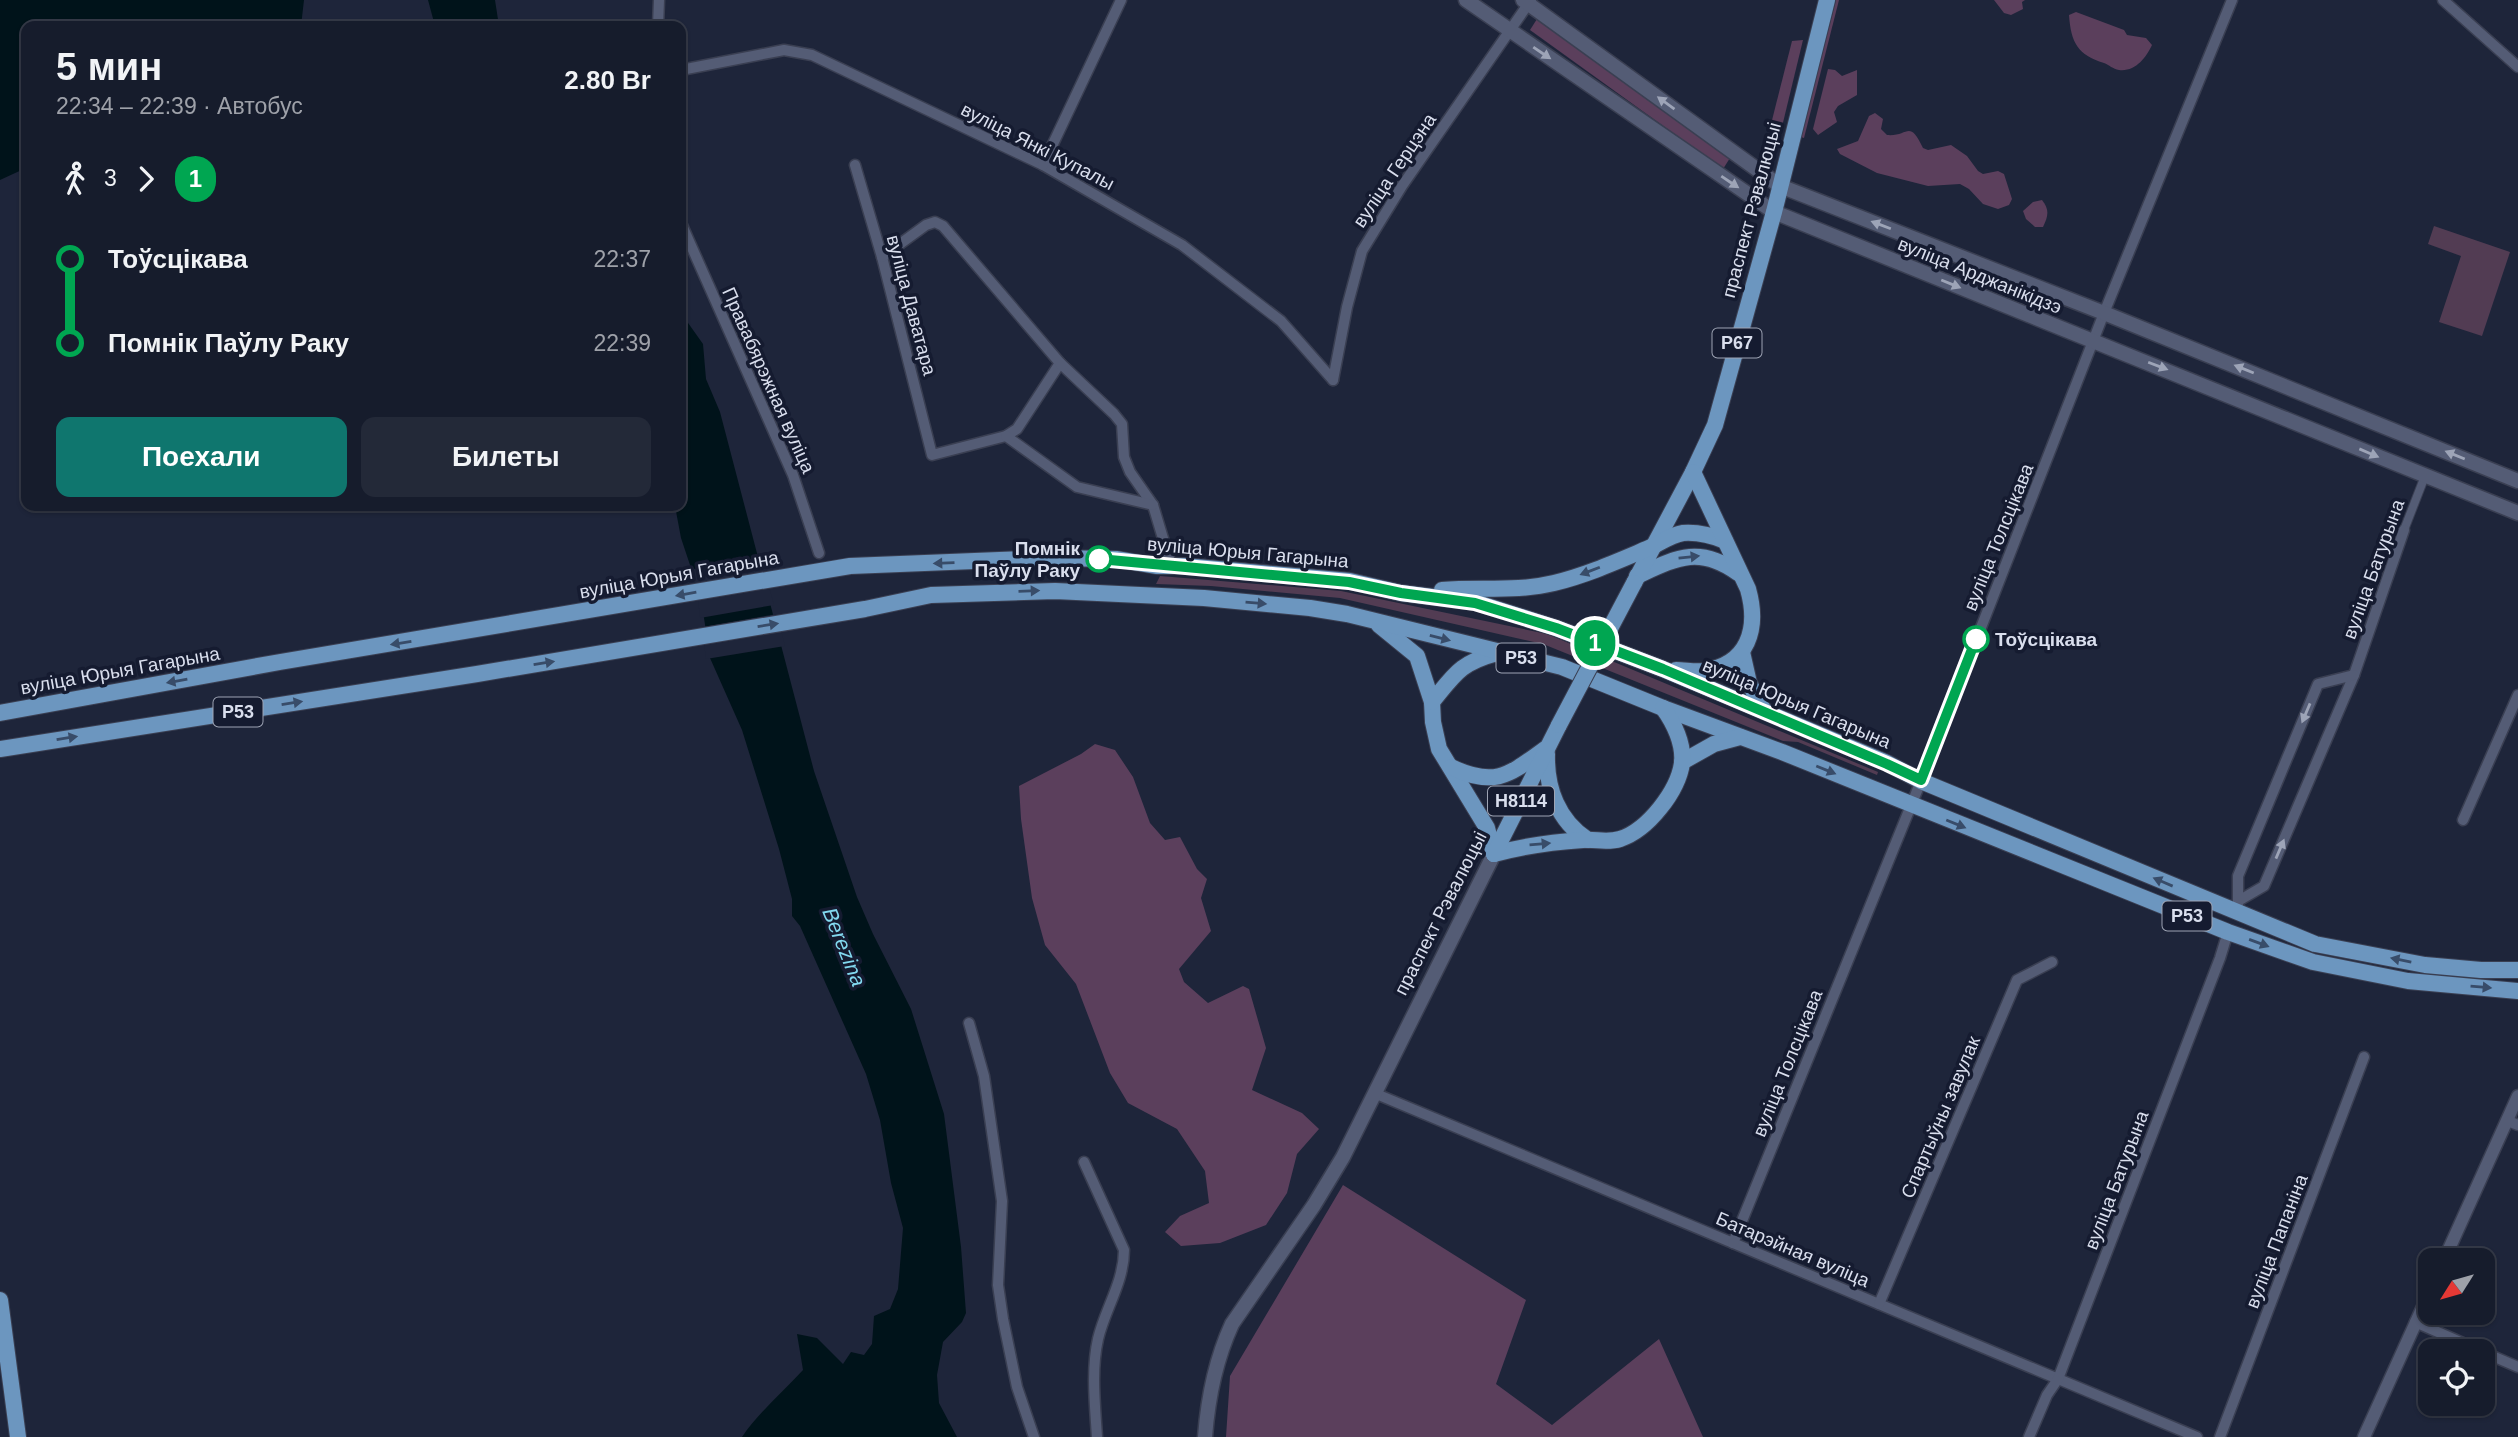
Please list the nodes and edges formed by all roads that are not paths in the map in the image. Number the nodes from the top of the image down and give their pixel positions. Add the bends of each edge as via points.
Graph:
1 (659, 0) edge
2 (1121, 0) edge
3 (1466, 0) edge
4 (1826, 0) edge
5 (2232, 0) edge
6 (2443, 0) edge
7 (1528, 1) edge
8 (659, 21) edge
9 (1510, 32) junction
10 (2518, 67) edge
11 (686, 68) edge
12 (1043, 164) junction
13 (855, 165) dead end
14 (1780, 186) junction
15 (1774, 212) junction
16 (686, 234) edge
17 (882, 257) junction
18 (2104, 313) junction
19 (2094, 342) junction
20 (1060, 363) junction
21 (1333, 380) joint
22 (1006, 436) junction
23 (1693, 472) junction
24 (2425, 477) junction
25 (2518, 481) edge
26 (1153, 505) junction
27 (2518, 513) edge
28 (2404, 530) joint
29 (1725, 541) junction
30 (1654, 546) junction
31 (819, 553) dead end
32 (1171, 565) junction
33 (1739, 574) junction
34 (1635, 580) junction
35 (1401, 593) junction
36 (1374, 621) junction
37 (1742, 652) junction
38 (1498, 653) junction
39 (1663, 669) junction
40 (2354, 675) junction
41 (2518, 695) edge
42 (1432, 702) junction
43 (1663, 708) junction
44 (1764, 711) junction
45 (0, 713) edge
46 (1741, 736) junction
47 (1547, 748) junction
48 (0, 749) edge
49 (1682, 762) junction
50 (1451, 766) junction
51 (1921, 780) junction
52 (1911, 806) junction
53 (2463, 820) dead end
54 (1588, 840) junction
55 (1494, 854) junction
56 (2238, 906) junction
57 (2228, 932) junction
58 (2052, 962) dead end
59 (2518, 970) edge
60 (2518, 990) edge
61 (969, 1023) dead end
62 (2364, 1057) dead end
63 (1374, 1093) junction
64 (2518, 1096) edge
65 (2513, 1123) edge
66 (1084, 1162) dead end
67 (1733, 1243) junction
68 (2450, 1248) edge
69 (0, 1300) edge
70 (1880, 1304) junction
71 (2418, 1318) edge
72 (2416, 1322) junction
73 (2453, 1339) edge
74 (2495, 1357) edge
75 (2518, 1367) edge
76 (2058, 1379) junction
77 (18, 1437) edge
78 (1034, 1437) edge
79 (1097, 1437) edge
80 (1205, 1437) edge
81 (2029, 1437) edge
82 (2197, 1437) edge
83 (2220, 1437) edge
84 (2364, 1437) edge

1 - 8 street
2 - 12 street
3 - 9 main road, вуліца Арджанікідзэ
4 - 14 main road, праспект Рэвалюцыі / Р67
5 - 18 street, вуліца Толсцікава
6 - 10 street
7 - 9 street, вуліца Герцэна
14 -> 7 main road, вуліца Арджанікідзэ
9 -> 15 main road, вуліца Арджанікідзэ
9 - 21 street, вуліца Герцэна via 1362,250
11 - 12 street, вуліца Янкі Купалы via 784,50 812,55
12 - 21 street, вуліца Янкі Купалы via 1182,245 1281,321
13 - 17 street, вуліца Даватара
14 - 15 main road, праспект Рэвалюцыі / Р67
18 -> 14 main road, вуліца Арджанікідзэ
15 -> 19 main road, вуліца Арджанікідзэ
15 - 23 main road, праспект Рэвалюцыі / Р67 via 1714,425
16 - 31 street, Правабярэжная вуліца via 793,475
17 - 20 street via 926,225 935,222 943,226
17 - 22 street, вуліца Даватара via 932,456
18 - 19 street, вуліца Толсцікава
25 -> 18 main road, вуліца Арджанікідзэ
19 -> 24 main road, вуліца Арджанікідзэ
19 - 51 street, вуліца Толсцікава
20 - 22 street via 1017,429
20 - 26 street via 1122,424 1124,457
22 - 26 street via 1077,487
23 - 29 main road
23 - 30 main road, праспект Рэвалюцыі / Р67
24 - 27 main road, вуліца Арджанікідзэ
24 - 28 street, вуліца Батурына
26 - 32 street
28 - 40 street, вуліца Батурына
29 - 30 main road via 1683,533
29 - 33 main road
30 - 34 main road, праспект Рэвалюцыі / Р67
30 -> 35 main road via 1552,583
32 - 35 main road, вуліца Юрыя Гагарына / Р53 via 1349,582
32 -> 45 main road, вуліца Юрыя Гагарына / Р53 via 1049,558 850,566
34 -> 33 main road via 1670,561 1694,556 1715,559
33 - 37 main road via 1750,597 1753,621
34 - 47 main road, праспект Рэвалюцыі / Р67, bridge
35 - 39 main road, вуліца Юрыя Гагарына / Р53 via 1475,603
36 -> 38 main road, Р53
36 - 42 main road via 1417,656
48 -> 36 main road, Р53 via 477,674 931,595 1055,591 1204,598 1310,608
37 - 39 main road via 1703,671
37 - 44 main road via 1749,683
38 - 42 main road via 1462,666
38 - 43 main road, Р53 via 1562,667
39 - 44 main road, вуліца Юрыя Гагарына / Р53
56 -> 40 street, вуліца Батурына via 2264,886
40 -> 56 street via 2318,684 2238,876
41 - 53 street
42 - 50 main road via 1439,749
43 - 46 main road, Р53
43 - 49 main road via 1676,730
44 - 51 main road, вуліца Юрыя Гагарына / Р53
46 - 49 main road via 1714,744
46 -> 52 main road, Р53
47 - 50 main road, Р67 via 1502,777 1476,777
47 - 54 main road via 1549,782 1557,807
47 - 55 main road, праспект Рэвалюцыі / Н8114
49 - 54 main road via 1676,782 1648,822 1624,838
50 - 55 main road via 1487,828
51 - 52 street, вуліца Толсцікава
56 -> 51 main road, вуліца Юрыя Гагарына / Р53
52 -> 57 main road, Р53
52 - 67 street, вуліца Толсцікава
55 -> 54 main road via 1525,845
55 - 63 main road, праспект Рэвалюцыі / Н8114
59 -> 56 main road, вуліца Юрыя Гагарына / Р53 via 2425,965 2315,944
57 -> 60 main road, Р53 via 2313,962 2408,981
57 - 76 street, вуліца Батурына
58 - 70 street, Спартыўны завулак via 2017,980
61 - 78 street via 984,1076 1002,1201 999,1285 1003,1319 1017,1387
62 - 83 street, вуліца Папаніна
63 - 67 street, Батарэйная вуліца
63 - 80 main road, праспект Рэвалюцыі / Н8114 via 1314,1205 1232,1324 1211,1381
64 - 65 street
65 - 68 street
66 - 79 street via 1124,1251 1124,1266 1098,1339 1094,1382
67 - 70 street, Батарэйная вуліца
69 - 77 main road
70 - 76 street, Батарэйная вуліца
71 - 72 street
72 - 73 street
72 - 84 street
74 - 75 street
76 - 81 street, вуліца Батурына
76 - 82 street, Батарэйная вуліца

